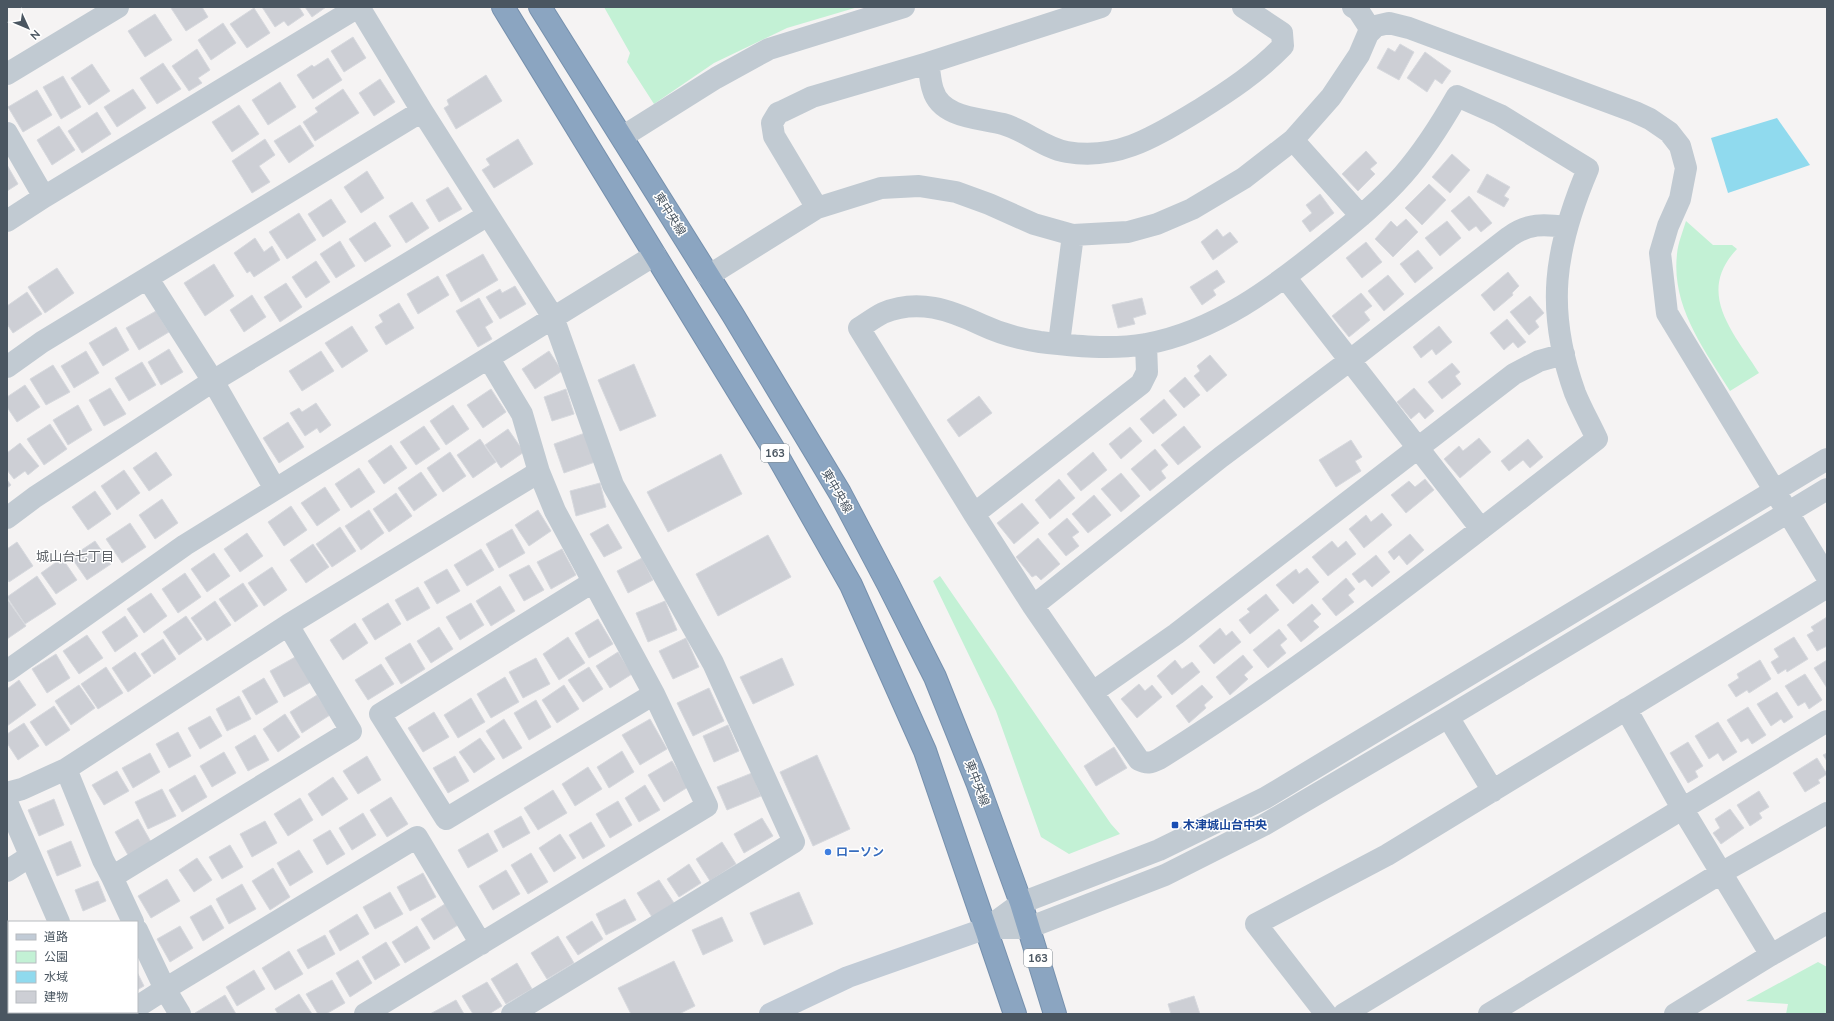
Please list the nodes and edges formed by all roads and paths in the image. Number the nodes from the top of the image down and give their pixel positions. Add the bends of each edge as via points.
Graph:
1 (118, 7) edge
2 (359, 7) edge
3 (503, 7) edge
4 (540, 7) edge
5 (904, 7) edge
6 (1101, 7) edge
7 (1243, 7) edge
8 (1354, 7) edge
9 (1371, 30) junction
10 (928, 63) junction
11 (7, 74) edge
12 (422, 111) junction
13 (7, 133) edge
14 (622, 137) junction
15 (1293, 140) junction
16 (44, 197) junction
17 (817, 208) junction
18 (488, 215) junction
19 (1361, 216) junction
20 (7, 221) edge
21 (1566, 227) junction
22 (1073, 235) junction
23 (655, 255) junction
24 (708, 276) junction
25 (1285, 277) junction
26 (148, 279) junction
27 (553, 317) junction
28 (1059, 343) junction
29 (1146, 344) junction
30 (1564, 354) junction
31 (489, 359) junction
32 (1349, 361) junction
33 (7, 367) edge
34 (213, 381) junction
35 (1418, 448) junction
36 (1827, 459) edge
37 (539, 472) junction
38 (275, 489) junction
39 (1827, 489) edge
40 (1775, 490) junction
41 (1788, 513) junction
42 (974, 514) junction
43 (7, 518) edge
44 (1481, 529) junction
45 (1827, 577) edge
46 (593, 582) junction
47 (1827, 587) edge
48 (1033, 606) junction
49 (288, 625) junction
50 (7, 671) edge
51 (1093, 692) junction
52 (654, 694) junction
53 (1626, 709) junction
54 (1448, 717) junction
55 (1827, 721) edge
56 (66, 769) junction
57 (1492, 791) junction
58 (7, 793) edge
59 (7, 802) edge
60 (1682, 808) junction
61 (1827, 813) edge
62 (29, 857) junction
63 (7, 871) edge
64 (1722, 874) junction
65 (112, 877) junction
66 (1021, 902) junction
67 (59, 921) edge
68 (133, 921) edge
69 (1827, 923) edge
70 (987, 928) junction
71 (1028, 928) junction
72 (138, 932) edge
73 (481, 944) junction
74 (1771, 955) junction
75 (165, 989) junction
76 (138, 1006) edge
77 (180, 1014) edge
78 (365, 1014) edge
79 (512, 1014) edge
80 (770, 1014) edge
81 (1015, 1014) edge
82 (1055, 1014) edge
83 (1326, 1014) edge
84 (1344, 1014) edge
85 (1489, 1014) edge
86 (1676, 1014) edge

1 - 11 street
2 - 12 street
2 - 16 street
3 - 23 highway, 163
4 - 14 highway, 東中央線 / 163
5 - 14 street via 769,49 716,78
6 - 10 street
7 - 10 street via 1282,33 1283,46 1240,84 1153,138 1109,152 1065,152 1004,125 952,112 933,91
8 - 9 street
9 - 15 street via 1345,77
9 - 40 street via 1389,23 1412,29 1635,112 1668,132 1680,146 1686,168 1680,199 1668,226 1660,254 1667,313
10 - 17 street via 812,98 778,113 772,123 774,136
12 - 18 street
12 - 26 street
13 - 16 street
14 - 24 highway, 東中央線 / 163
15 - 19 street
15 - 22 street via 1244,178 1175,218 1128,232
16 - 20 street
17 - 22 street via 881,188 919,186 973,197 1034,224
17 - 24 street
18 - 27 street
18 - 34 street
19 - 21 street via 1380,200 1412,164 1457,96 1500,115 1588,170
19 - 25 street
21 - 30 street via 1556,289
21 - 32 street via 1537,224 1518,230
22 - 28 street
23 - 27 street
23 - 70 highway, 163 via 776,453 851,585 925,751
24 - 66 highway, 東中央線 / 163 via 840,493 932,670
25 - 29 street via 1261,295 1213,322 1189,332
25 - 32 street
26 - 33 street via 42,342
26 - 34 street
27 - 31 street
27 - 79 street via 613,485 713,663 794,842
28 - 29 street via 1079,346
28 - 42 street via 1038,342 1001,332 960,314 929,306 898,308 883,313 859,328
29 - 42 street via 1147,372 1141,384
30 - 35 street via 1540,361 1514,374
30 - 44 street via 1575,393 1597,439
31 - 37 street via 522,414
31 - 38 street
32 - 35 street
32 - 48 street via 1221,457
34 - 38 street
34 - 43 street
35 - 44 street
35 - 51 street via 1176,634
36 - 40 street
37 - 46 street via 555,511
37 - 49 street
38 - 50 street via 185,545
39 - 41 street
40 - 41 street
40 - 66 street via 1265,798 1159,850
41 - 45 street
41 - 54 street
42 - 48 street
44 - 51 street via 1272,686 1150,763 1138,760
46 - 52 street
46 - 52 street via 380,714 446,818
47 - 53 street
48 - 51 street
49 - 56 street
49 - 65 street via 351,731
52 - 73 street via 707,806
53 - 57 street
53 - 60 street
54 - 57 street
54 - 71 street via 1264,825 1165,875
55 - 60 street
56 - 58 street
56 - 65 street
57 - 83 street via 1387,855 1256,924
59 - 62 street
60 - 64 street
60 - 84 street
61 - 64 street
62 - 63 street
62 - 67 street
64 - 74 street
64 - 85 street
65 - 68 street
66 - 70 street
66 - 71 highway, 東中央線 / 163
69 - 74 street
70 - 71 street
70 - 80 street via 848,977
70 - 81 highway, 163
71 - 82 highway, 東中央線 / 163
72 - 75 street
73 - 75 street via 417,837
73 - 78 street
74 - 86 street
75 - 76 street
75 - 77 street

